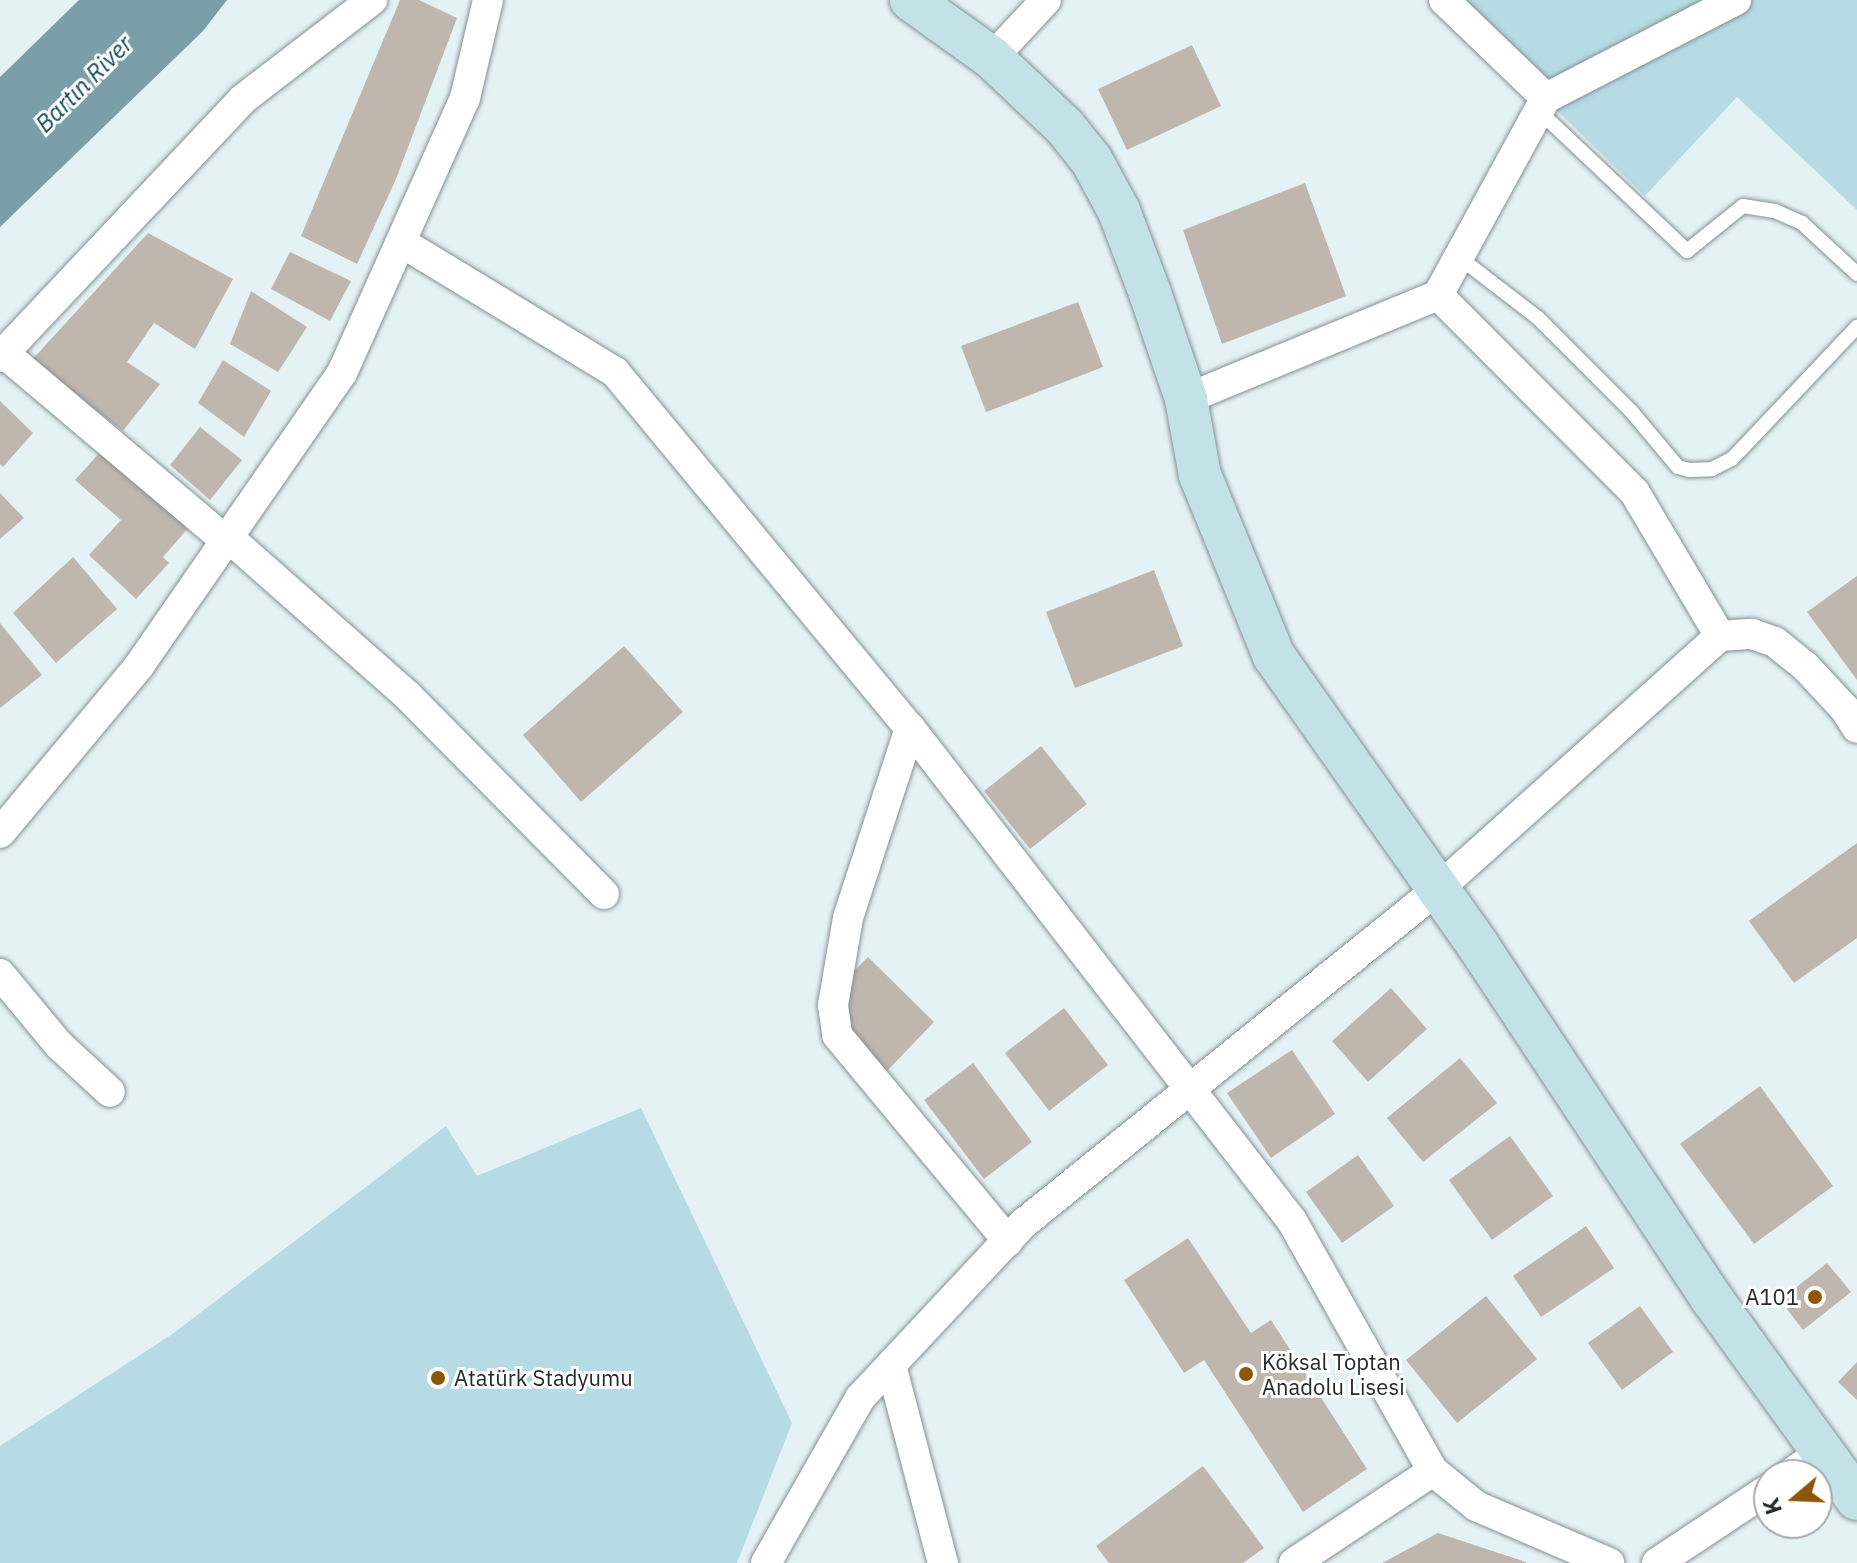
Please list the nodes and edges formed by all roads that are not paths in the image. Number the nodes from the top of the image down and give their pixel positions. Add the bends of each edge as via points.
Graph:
1 (372, 0) edge
2 (488, 0) edge
3 (911, 0) edge
4 (1046, 0) edge
5 (1444, 0) edge
6 (1736, 0) edge
7 (992, 58) junction
8 (1542, 105) junction
9 (401, 242) junction
10 (1460, 258) junction
11 (1857, 274) edge
12 (1438, 295) junction
13 (1857, 327) edge
14 (2, 356) edge
15 (1186, 399) junction
16 (226, 541) junction
17 (1720, 636) junction
18 (1853, 712) edge
19 (910, 728) junction
20 (0, 833) edge
21 (1438, 889) junction
22 (604, 894) dead end
23 (0, 974) edge
24 (1192, 1091) junction
25 (110, 1092) dead end
26 (1008, 1241) junction
27 (891, 1365) junction
28 (1823, 1451) junction
29 (1812, 1459) edge
30 (1433, 1471) junction
31 (1857, 1499) edge
32 (1753, 1500) edge
33 (766, 1563) edge
34 (943, 1563) edge
35 (1294, 1563) edge
36 (1609, 1563) edge
37 (1657, 1563) edge

1 - 14 street via 243,99
2 - 9 street via 465,98
3 - 7 main road
4 - 7 street
5 - 8 street
6 - 8 street
7 - 15 main road via 1065,127 1092,161 1119,211
8 - 10 street
8 - 11 lane via 1687,251 1743,206 1775,211 1802,223
9 - 16 street via 342,373
9 - 19 street via 615,372
10 - 12 street
10 - 13 lane via 1538,318 1631,411 1678,467 1689,470 1712,469 1732,459
12 - 15 street
12 - 17 street via 1635,493
14 - 16 street
15 - 21 main road via 1200,475 1274,656
16 - 20 street via 139,666
16 - 22 street via 229,538 407,695
17 - 18 street via 1752,634 1775,642
17 - 21 street
19 - 24 street
19 - 26 street via 848,918 833,1005 837,1035
21 - 24 street
21 - 28 main road via 1712,1299
23 - 25 street via 59,1045
24 - 26 street
24 - 30 street via 1292,1221
26 - 27 street
27 - 33 street via 860,1398
27 - 34 street
28 - 29 street
28 - 31 main road
30 - 35 street
30 - 36 street via 1476,1506
32 - 37 street

